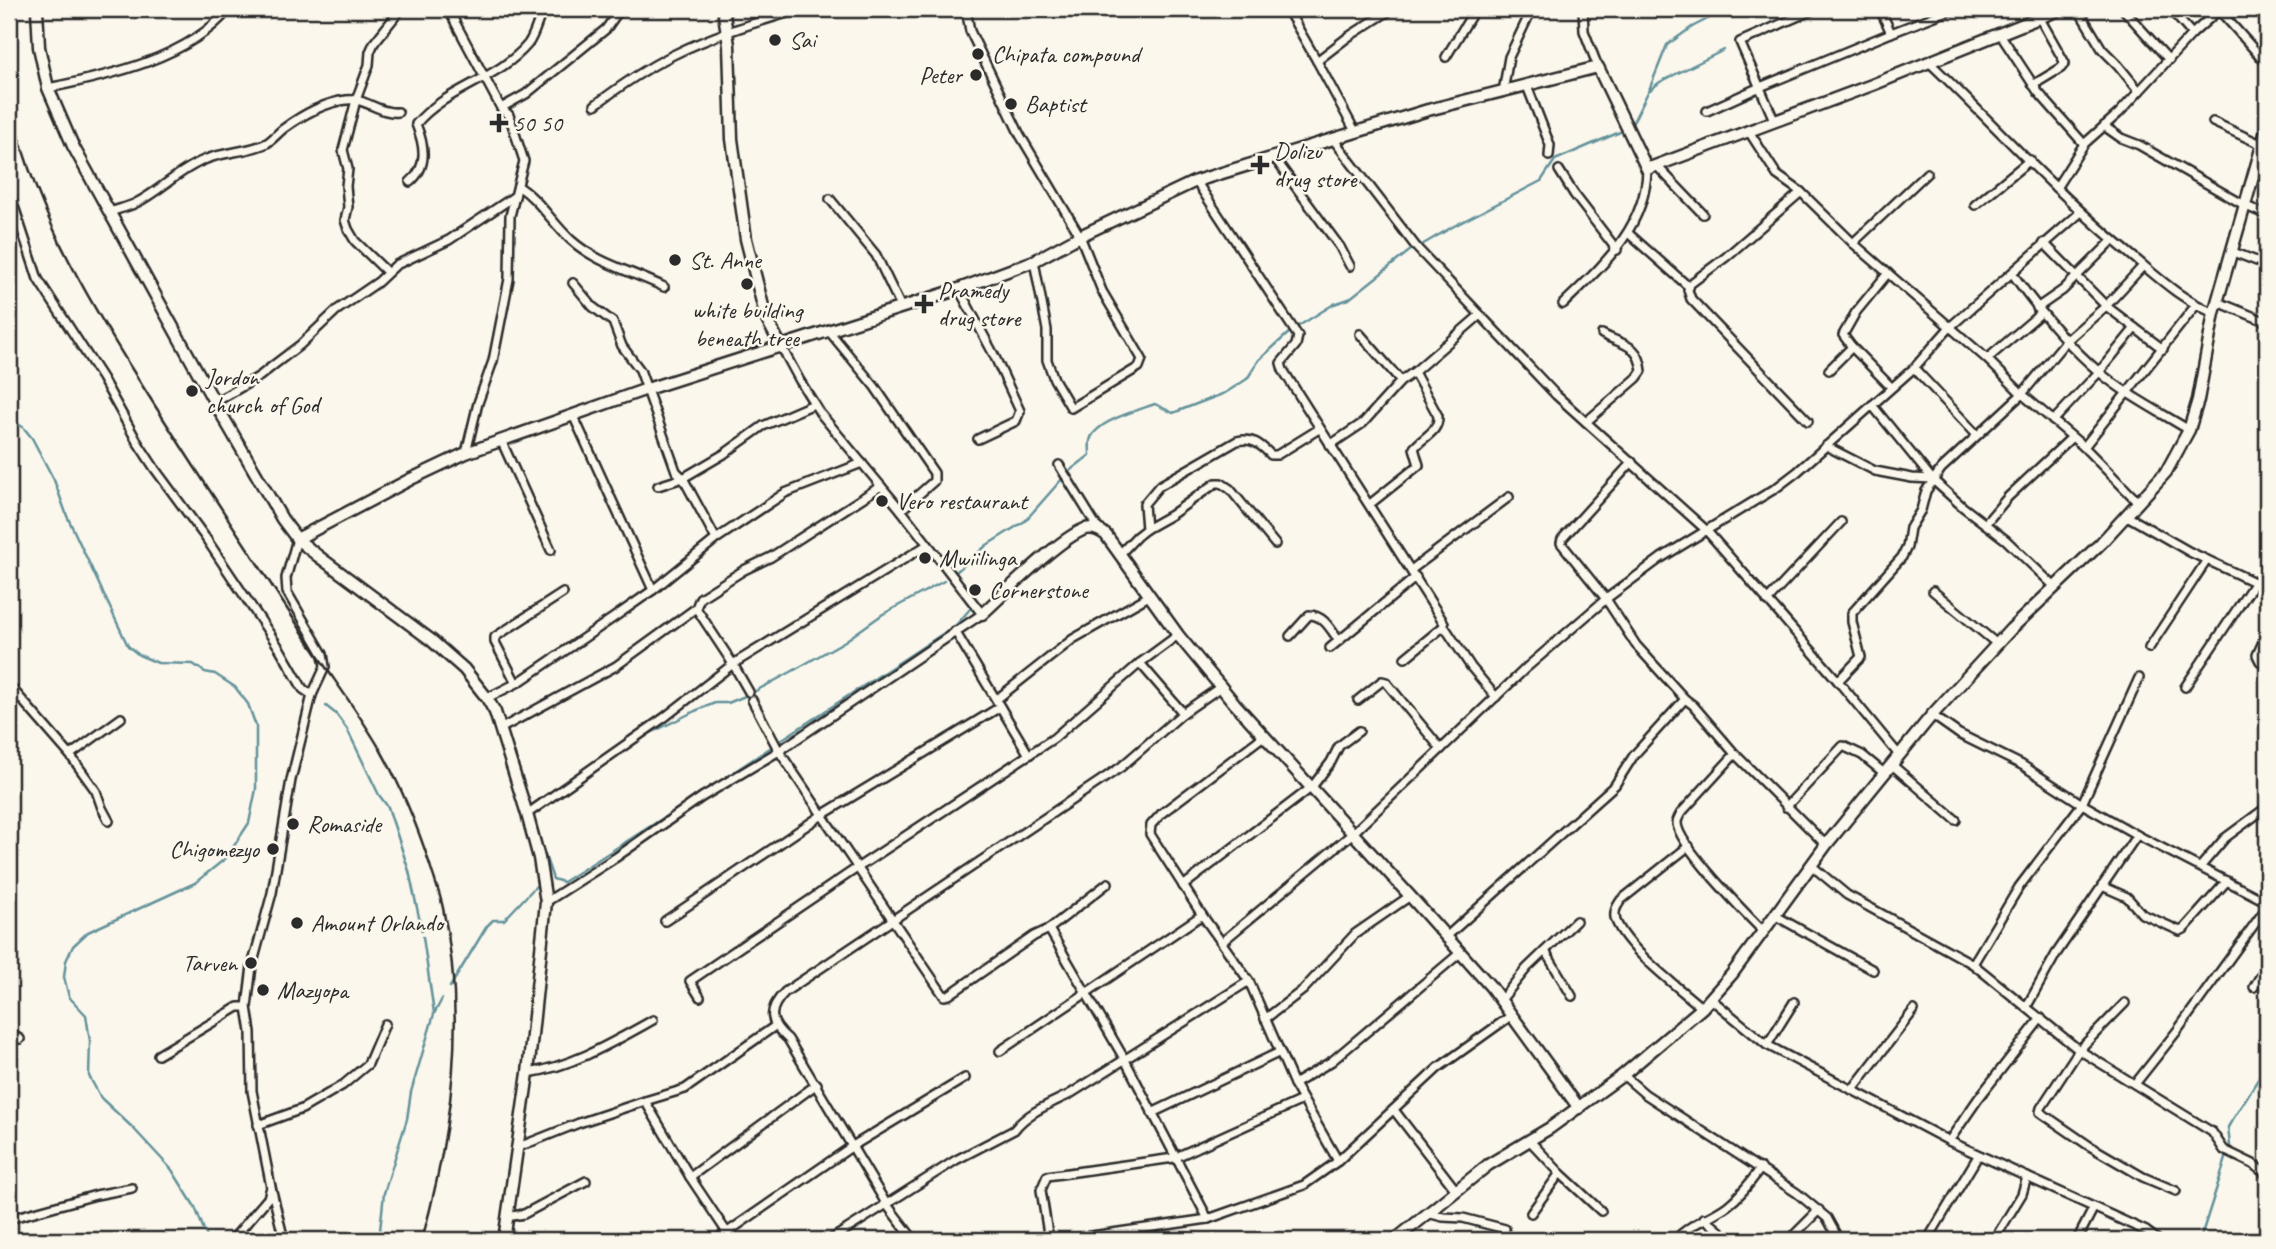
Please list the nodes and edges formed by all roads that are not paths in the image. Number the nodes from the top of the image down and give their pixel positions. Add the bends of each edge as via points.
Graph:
1 (37, 9) edge
2 (229, 9) edge
3 (401, 9) edge
4 (448, 9) edge
5 (544, 9) edge
6 (620, 9) edge
7 (723, 9) edge
8 (800, 9) edge
9 (966, 9) edge
10 (1392, 9) edge
11 (1475, 9) edge
12 (1532, 9) edge
13 (1583, 9) edge
14 (1815, 9) edge
15 (1880, 9) edge
16 (1953, 9) edge
17 (2061, 9) edge
18 (2078, 9) edge
19 (2123, 9) edge
20 (2170, 9) edge
21 (1290, 10) edge
22 (2219, 10) edge
23 (2039, 17) junction
24 (727, 32) junction
25 (1891, 33) junction
26 (2000, 34) junction
27 (2192, 34) junction
28 (1446, 57) dead end
29 (2169, 60) junction
30 (1317, 61) junction
31 (1929, 62) junction
32 (2267, 64) edge
33 (1598, 67) junction
34 (485, 78) junction
35 (2033, 85) junction
36 (1527, 86) junction
37 (1760, 87) junction
38 (48, 88) junction
39 (2140, 91) junction
40 (1503, 92) junction
41 (356, 100) junction
42 (595, 105) dead end
43 (501, 108) junction
44 (1707, 111) dead end
45 (398, 112) dead end
46 (1774, 120) junction
47 (2213, 122) dead end
48 (2104, 126) junction
49 (2267, 128) edge
50 (1748, 130) junction
51 (1356, 133) junction
52 (1334, 139) junction
53 (2084, 144) junction
54 (2265, 146) edge
55 (1273, 156) junction
56 (1549, 156) dead end
57 (2030, 160) junction
58 (1652, 167) junction
59 (1559, 170) dead end
60 (1927, 173) dead end
61 (1196, 181) junction
62 (410, 182) dead end
63 (518, 186) junction
64 (2056, 188) junction
65 (9, 191) edge
66 (1801, 192) junction
67 (515, 196) junction
68 (830, 199) dead end
69 (1976, 205) dead end
70 (2246, 206) junction
71 (110, 212) junction
72 (2081, 212) junction
73 (1703, 214) dead end
74 (2267, 215) edge
75 (1629, 233) junction
76 (1080, 236) junction
77 (2113, 240) junction
78 (1853, 243) junction
79 (2044, 243) junction
80 (1617, 250) junction
81 (2233, 252) junction
82 (1034, 261) junction
83 (2267, 265) edge
84 (1350, 266) dead end
85 (2143, 266) junction
86 (387, 272) junction
87 (1888, 273) junction
88 (2012, 273) junction
89 (2077, 277) junction
90 (573, 283) dead end
91 (664, 287) dead end
92 (1689, 287) junction
93 (959, 289) junction
94 (2218, 302) junction
95 (1563, 304) dead end
96 (2196, 305) junction
97 (2106, 306) junction
98 (901, 307) junction
99 (2039, 311) junction
100 (2214, 313) junction
101 (1480, 315) junction
102 (2267, 322) edge
103 (1950, 327) junction
104 (2135, 328) junction
105 (828, 330) junction
106 (1360, 334) dead end
107 (1602, 334) dead end
108 (2066, 341) junction
109 (1852, 347) junction
110 (782, 348) junction
111 (2163, 349) junction
112 (1987, 359) junction
113 (1914, 368) junction
114 (1829, 370) dead end
115 (1414, 372) junction
116 (2099, 372) junction
117 (1401, 381) junction
118 (1891, 387) junction
119 (647, 389) junction
120 (2128, 393) junction
121 (2022, 394) junction
122 (211, 396) junction
123 (814, 404) junction
124 (1872, 405) junction
125 (573, 415) junction
126 (1808, 421) dead end
127 (2053, 421) junction
128 (1586, 422) junction
129 (1319, 429) junction
130 (2189, 430) junction
131 (1977, 435) junction
132 (2071, 438) junction
133 (978, 439) dead end
134 (501, 440) junction
135 (1330, 445) junction
136 (1826, 446) junction
137 (2084, 447) junction
138 (466, 453) junction
139 (1632, 462) junction
140 (862, 463) junction
141 (1059, 465) dead end
142 (683, 478) junction
143 (1933, 479) junction
144 (658, 485) dead end
145 (881, 486) junction
146 (1509, 497) dead end
147 (2139, 503) junction
148 (1370, 505) junction
149 (901, 510) junction
150 (2127, 516) junction
151 (1841, 522) dead end
152 (1985, 524) junction
153 (1146, 529) junction
154 (1099, 530) junction
155 (1706, 530) junction
156 (297, 539) junction
157 (716, 539) junction
158 (1275, 544) dead end
159 (927, 545) junction
160 (551, 550) dead end
161 (1119, 555) junction
162 (2207, 560) junction
163 (1413, 574) junction
164 (2255, 582) junction
165 (2055, 587) junction
166 (2267, 588) edge
167 (653, 590) junction
168 (1933, 591) dead end
169 (563, 593) dead end
170 (1149, 596) junction
171 (1606, 599) junction
172 (1767, 601) junction
173 (696, 608) junction
174 (982, 614) junction
175 (1444, 626) junction
176 (956, 631) junction
177 (2267, 633) edge
178 (1178, 635) junction
179 (1290, 636) dead end
180 (1339, 641) junction
181 (1997, 644) junction
182 (1330, 648) dead end
183 (2149, 648) dead end
184 (1405, 658) dead end
185 (1140, 663) junction
186 (733, 664) junction
187 (2267, 667) edge
188 (2139, 677) dead end
189 (1838, 681) junction
190 (516, 683) junction
191 (9, 685) edge
192 (1222, 686) junction
193 (2185, 687) dead end
194 (312, 695) junction
195 (1496, 696) junction
196 (487, 698) junction
197 (1685, 699) junction
198 (1358, 700) dead end
199 (998, 703) junction
200 (1182, 713) junction
201 (1932, 715) junction
202 (121, 718) dead end
203 (500, 729) junction
204 (1359, 731) dead end
205 (1265, 735) junction
206 (1441, 749) junction
207 (779, 751) junction
208 (1735, 754) junction
209 (70, 755) junction
210 (1029, 755) junction
211 (1899, 755) junction
212 (1891, 764) junction
213 (1884, 773) junction
214 (1312, 787) junction
215 (2082, 804) junction
216 (1786, 807) junction
217 (2267, 807) edge
218 (527, 814) junction
219 (822, 815) junction
220 (1956, 820) dead end
221 (109, 821) dead end
222 (1353, 832) junction
223 (2137, 835) junction
224 (1826, 845) junction
225 (1689, 846) junction
226 (1812, 866) junction
227 (2201, 866) junction
228 (857, 868) junction
229 (2227, 881) junction
230 (1108, 883) dead end
231 (1183, 886) junction
232 (2102, 886) junction
233 (1410, 895) junction
234 (547, 902) junction
235 (2267, 902) edge
236 (2267, 908) edge
237 (1202, 915) junction
238 (1776, 916) junction
239 (665, 921) dead end
240 (892, 921) junction
241 (1576, 921) dead end
242 (1049, 929) junction
243 (1764, 932) junction
244 (1446, 937) junction
245 (1222, 942) junction
246 (1545, 951) junction
247 (1460, 953) junction
248 (1973, 964) junction
249 (2267, 965) edge
250 (1873, 970) dead end
251 (1249, 981) junction
252 (2254, 987) dead end
253 (1086, 994) junction
254 (1572, 996) dead end
255 (699, 997) dead end
256 (1711, 999) junction
257 (1501, 1000) junction
258 (1794, 1002) dead end
259 (2125, 1003) dead end
260 (2028, 1006) junction
261 (247, 1007) junction
262 (1702, 1008) junction
263 (1914, 1010) dead end
264 (1512, 1015) junction
265 (2041, 1018) junction
266 (1265, 1019) junction
267 (653, 1020) dead end
268 (385, 1024) dead end
269 (775, 1026) junction
270 (9, 1032) edge
271 (20, 1039) dead end
272 (1767, 1045) junction
273 (2079, 1050) junction
274 (1000, 1051) dead end
275 (1280, 1052) junction
276 (158, 1055) dead end
277 (1125, 1060) junction
278 (528, 1073) junction
279 (1623, 1075) junction
280 (964, 1078) dead end
281 (817, 1084) junction
282 (1294, 1084) junction
283 (2135, 1084) junction
284 (1852, 1090) junction
285 (1302, 1100) junction
286 (645, 1101) junction
287 (1579, 1108) junction
288 (1394, 1110) junction
289 (1152, 1113) junction
290 (258, 1125) junction
291 (1530, 1141) junction
292 (1949, 1141) junction
293 (851, 1147) junction
294 (516, 1148) junction
295 (1978, 1156) junction
296 (1174, 1158) junction
297 (1338, 1161) junction
298 (1761, 1168) junction
299 (1560, 1173) junction
300 (2267, 1175) edge
301 (690, 1177) junction
302 (2027, 1177) junction
303 (586, 1181) dead end
304 (271, 1187) junction
305 (132, 1188) dead end
306 (1455, 1189) junction
307 (2176, 1191) dead end
308 (887, 1205) junction
309 (2094, 1207) junction
310 (1819, 1210) junction
311 (1601, 1211) dead end
312 (1427, 1213) junction
313 (1531, 1213) dead end
314 (507, 1217) junction
315 (1704, 1218) junction
316 (9, 1219) edge
317 (1208, 1219) junction
318 (1505, 1229) dead end
319 (727, 1232) junction
320 (1931, 1234) dead end
321 (1729, 1239) edge
322 (1836, 1239) edge
323 (232, 1240) edge
324 (279, 1240) edge
325 (504, 1240) edge
326 (716, 1240) edge
327 (732, 1240) edge
328 (830, 1240) edge
329 (914, 1240) edge
330 (1049, 1240) edge
331 (1065, 1240) edge
332 (1395, 1240) edge
333 (1675, 1240) edge
334 (1789, 1240) edge
335 (1994, 1240) edge
336 (2077, 1240) edge
337 (2158, 1240) edge

1 - 38 street
2 - 38 street via 186,45 106,76
3 - 41 street via 374,43
4 - 34 street
5 - 34 street via 528,44
6 - 43 street via 606,29 526,94
7 - 24 street
8 - 24 street
9 - 76 street via 970,31 1020,135
10 - 30 street
11 - 28 street
12 - 40 street via 1509,57
13 - 33 street via 1584,32
14 - 37 street via 1740,42
15 - 25 street
16 - 25 street
17 - 23 street
18 - 39 street via 2102,49
19 - 29 street
20 - 27 street
21 - 30 street
22 - 27 street
22 - 32 street
23 - 26 street
23 - 35 street via 2066,63
24 - 42 street via 672,55
24 - 110 street via 732,139 746,239 766,318
25 - 37 street
26 - 31 street
26 - 35 street
27 - 29 street
29 - 39 street
30 - 51 street
31 - 46 street
31 - 57 street
33 - 36 street
33 - 58 street
34 - 43 street
34 - 62 street via 441,102 416,124 424,160
35 - 53 street
36 - 40 street
36 - 56 street via 1550,145
37 - 44 street
37 - 46 street
38 - 71 street via 73,146
39 - 48 street
40 - 51 street
41 - 45 street via 388,113
41 - 71 street via 320,107 268,142 206,159 135,203
41 - 86 street via 343,150 348,169 345,220 355,242
43 - 63 street via 509,115 524,161
46 - 50 street
47 - 54 street
48 - 53 street
48 - 70 street
49 - 54 street
50 - 58 street
50 - 66 street via 1777,175
51 - 52 street
52 - 55 street
52 - 101 street via 1401,230
53 - 64 street
54 - 70 street
55 - 61 street
55 - 84 street
57 - 64 street
57 - 69 street
58 - 73 street
58 - 75 street
59 - 80 street
60 - 78 street
61 - 76 street
61 - 129 street via 1298,336 1281,367
63 - 67 street
63 - 91 street via 594,257
64 - 72 street
65 - 194 street via 38,279 155,469 205,537 303,689
66 - 78 street
66 - 92 street
67 - 86 street via 456,236
67 - 138 street via 510,216 509,279 493,361
68 - 98 street via 876,256
70 - 74 street
70 - 81 street
71 - 122 street
72 - 77 street
72 - 79 street
75 - 80 street
75 - 92 street
76 - 82 street
76 - 82 street via 1102,292 1142,359 1139,367 1071,408 1047,360 1047,330
77 - 85 street
77 - 89 street
78 - 87 street
79 - 88 street
79 - 89 street
80 - 95 street
81 - 83 street
81 - 94 street
82 - 93 street
85 - 96 street
85 - 97 street
86 - 122 street via 260,376 219,400
87 - 103 street
87 - 109 street via 1844,333
88 - 99 street
88 - 103 street
89 - 97 street
89 - 99 street
90 - 119 street via 613,322
92 - 126 street via 1691,299
93 - 98 street
93 - 133 street via 1020,411 1016,421
94 - 100 street
94 - 102 street
96 - 100 street
96 - 111 street
97 - 104 street
97 - 108 street
98 - 105 street
99 - 108 street
99 - 112 street
100 - 130 street
101 - 115 street
101 - 128 street
103 - 112 street
103 - 113 street
104 - 111 street
104 - 116 street
105 - 110 street
105 - 149 street via 907,430 934,473 933,481
106 - 117 street
107 - 128 street via 1639,354 1642,371
108 - 116 street
108 - 121 street
109 - 114 street
109 - 118 street
110 - 119 street
110 - 123 street
111 - 120 street
112 - 121 street
113 - 118 street
113 - 131 street
115 - 117 street
115 - 148 street via 1438,424 1414,448 1419,465
116 - 120 street
116 - 127 street
117 - 135 street via 1363,423
118 - 124 street
119 - 125 street
119 - 142 street via 676,471
120 - 130 street
120 - 137 street
121 - 127 street
121 - 131 street
122 - 156 street
123 - 140 street
123 - 142 street via 763,426
124 - 136 street
124 - 143 street
125 - 134 street
125 - 167 street
127 - 132 street
128 - 139 street
129 - 135 street
129 - 153 street via 1271,455 1259,443 1237,440 1154,491 1144,503
130 - 147 street via 2166,472
131 - 143 street
132 - 137 street
132 - 152 street
134 - 138 street
134 - 160 street
135 - 148 street
136 - 143 street via 1875,471
136 - 155 street via 1776,488
137 - 147 street
138 - 156 street
139 - 155 street
139 - 171 street via 1561,541
140 - 145 street
140 - 157 street via 785,493
141 - 154 street
142 - 144 street
142 - 157 street
143 - 152 street
143 - 189 street via 1902,557 1852,613 1861,657
145 - 149 street
145 - 173 street via 700,598
146 - 163 street
147 - 150 street
148 - 163 street
149 - 159 street
150 - 162 street
150 - 165 street
151 - 172 street
152 - 165 street
153 - 158 street via 1221,483
153 - 161 street
154 - 161 street
154 - 174 street via 1088,528 1070,537
155 - 171 street
155 - 172 street
156 - 194 street via 285,586 323,654 325,667
156 - 196 street via 431,640 464,669
157 - 167 street
159 - 174 street
159 - 186 street
161 - 170 street
162 - 164 street
162 - 183 street
163 - 175 street
163 - 180 street
164 - 166 street
164 - 193 street
165 - 181 street
167 - 190 street
168 - 181 street
169 - 190 street via 495,637
170 - 178 street
170 - 199 street via 1073,639
171 - 195 street
171 - 197 street via 1636,645
172 - 189 street
173 - 186 street
173 - 203 street via 616,666
174 - 176 street
175 - 184 street
175 - 195 street
176 - 199 street
176 - 207 street
177 - 187 street via 2257,655
178 - 185 street
178 - 192 street
179 - 180 street via 1309,615 1317,615
180 - 182 street
181 - 201 street
185 - 200 street
185 - 210 street
186 - 207 street
186 - 218 street
188 - 215 street
189 - 211 street
190 - 196 street
191 - 209 street
192 - 200 street
192 - 205 street
194 - 261 street
195 - 206 street
196 - 203 street
197 - 208 street
197 - 244 street via 1634,755 1615,785
198 - 206 street via 1386,682
199 - 210 street
199 - 219 street
200 - 240 street via 1121,767
201 - 211 street
201 - 215 street
202 - 209 street
203 - 218 street
204 - 214 street via 1339,746
205 - 214 street
205 - 231 street via 1151,825 1150,835
206 - 222 street
207 - 219 street
207 - 234 street
208 - 216 street
208 - 225 street via 1677,819
209 - 221 street via 96,791
210 - 228 street
211 - 212 street
212 - 213 street
212 - 220 street
213 - 216 street via 1843,746
213 - 224 street
214 - 222 street
214 - 231 street
215 - 223 street
215 - 248 street via 2019,887
216 - 224 street
217 - 227 street via 2225,838
218 - 234 street
219 - 228 street
219 - 239 street
222 - 233 street
222 - 245 street
223 - 227 street
223 - 232 street
224 - 226 street
225 - 243 street via 1718,885
225 - 262 street via 1621,900 1615,912 1616,921 1636,949
226 - 238 street
226 - 248 street via 1847,895
227 - 229 street
228 - 240 street
228 - 255 street via 690,981
229 - 232 street via 2180,931 2142,914 2127,897
229 - 235 street
230 - 242 street
231 - 237 street
232 - 260 street
233 - 244 street
233 - 266 street via 1355,934 1303,990
234 - 278 street
236 - 283 street
237 - 245 street
237 - 253 street
238 - 243 street
238 - 250 street
240 - 242 street via 944,996
240 - 269 street via 785,992 772,1011
241 - 246 street
242 - 253 street
243 - 256 street
244 - 247 street
245 - 251 street
246 - 254 street
246 - 257 street
247 - 257 street
247 - 282 street via 1332,1061
248 - 260 street
249 - 252 street
251 - 266 street
251 - 277 street
253 - 274 street
253 - 277 street
256 - 262 street
256 - 272 street
257 - 264 street
258 - 272 street
259 - 273 street
260 - 265 street
261 - 276 street via 238,1007
261 - 290 street
262 - 279 street
263 - 284 street
264 - 287 street
264 - 288 street via 1438,1068
265 - 273 street
265 - 292 street
266 - 275 street
267 - 278 street via 575,1061
268 - 290 street via 368,1064 342,1085 302,1109
269 - 281 street
269 - 286 street via 685,1089
270 - 271 street
272 - 284 street
273 - 283 street
273 - 307 street via 2040,1108 2042,1115 2143,1177
275 - 282 street
275 - 289 street
277 - 289 street
277 - 308 street
278 - 294 street
279 - 287 street
279 - 298 street
280 - 293 street
281 - 293 street
281 - 301 street
282 - 285 street
283 - 300 street via 2213,1132 2224,1150
284 - 292 street
285 - 296 street
285 - 297 street
286 - 294 street
286 - 301 street
287 - 291 street
288 - 297 street
288 - 306 street
289 - 296 street
290 - 304 street
291 - 299 street
291 - 306 street
292 - 295 street
293 - 308 street
293 - 319 street
294 - 314 street
295 - 302 street
295 - 320 street
296 - 317 street
296 - 330 street via 1046,1176 1041,1191
297 - 317 street via 1304,1185
298 - 310 street
298 - 315 street via 1728,1205
299 - 311 street
299 - 313 street
301 - 319 street
302 - 309 street
302 - 335 street
303 - 314 street via 524,1214
304 - 323 street via 268,1198
304 - 324 street via 283,1236
305 - 316 street
306 - 312 street
308 - 328 street
308 - 329 street
309 - 336 street
309 - 337 street
310 - 322 street
310 - 334 street
312 - 318 street
312 - 332 street
314 - 325 street
315 - 321 street
315 - 333 street
317 - 331 street
319 - 326 street
319 - 327 street

